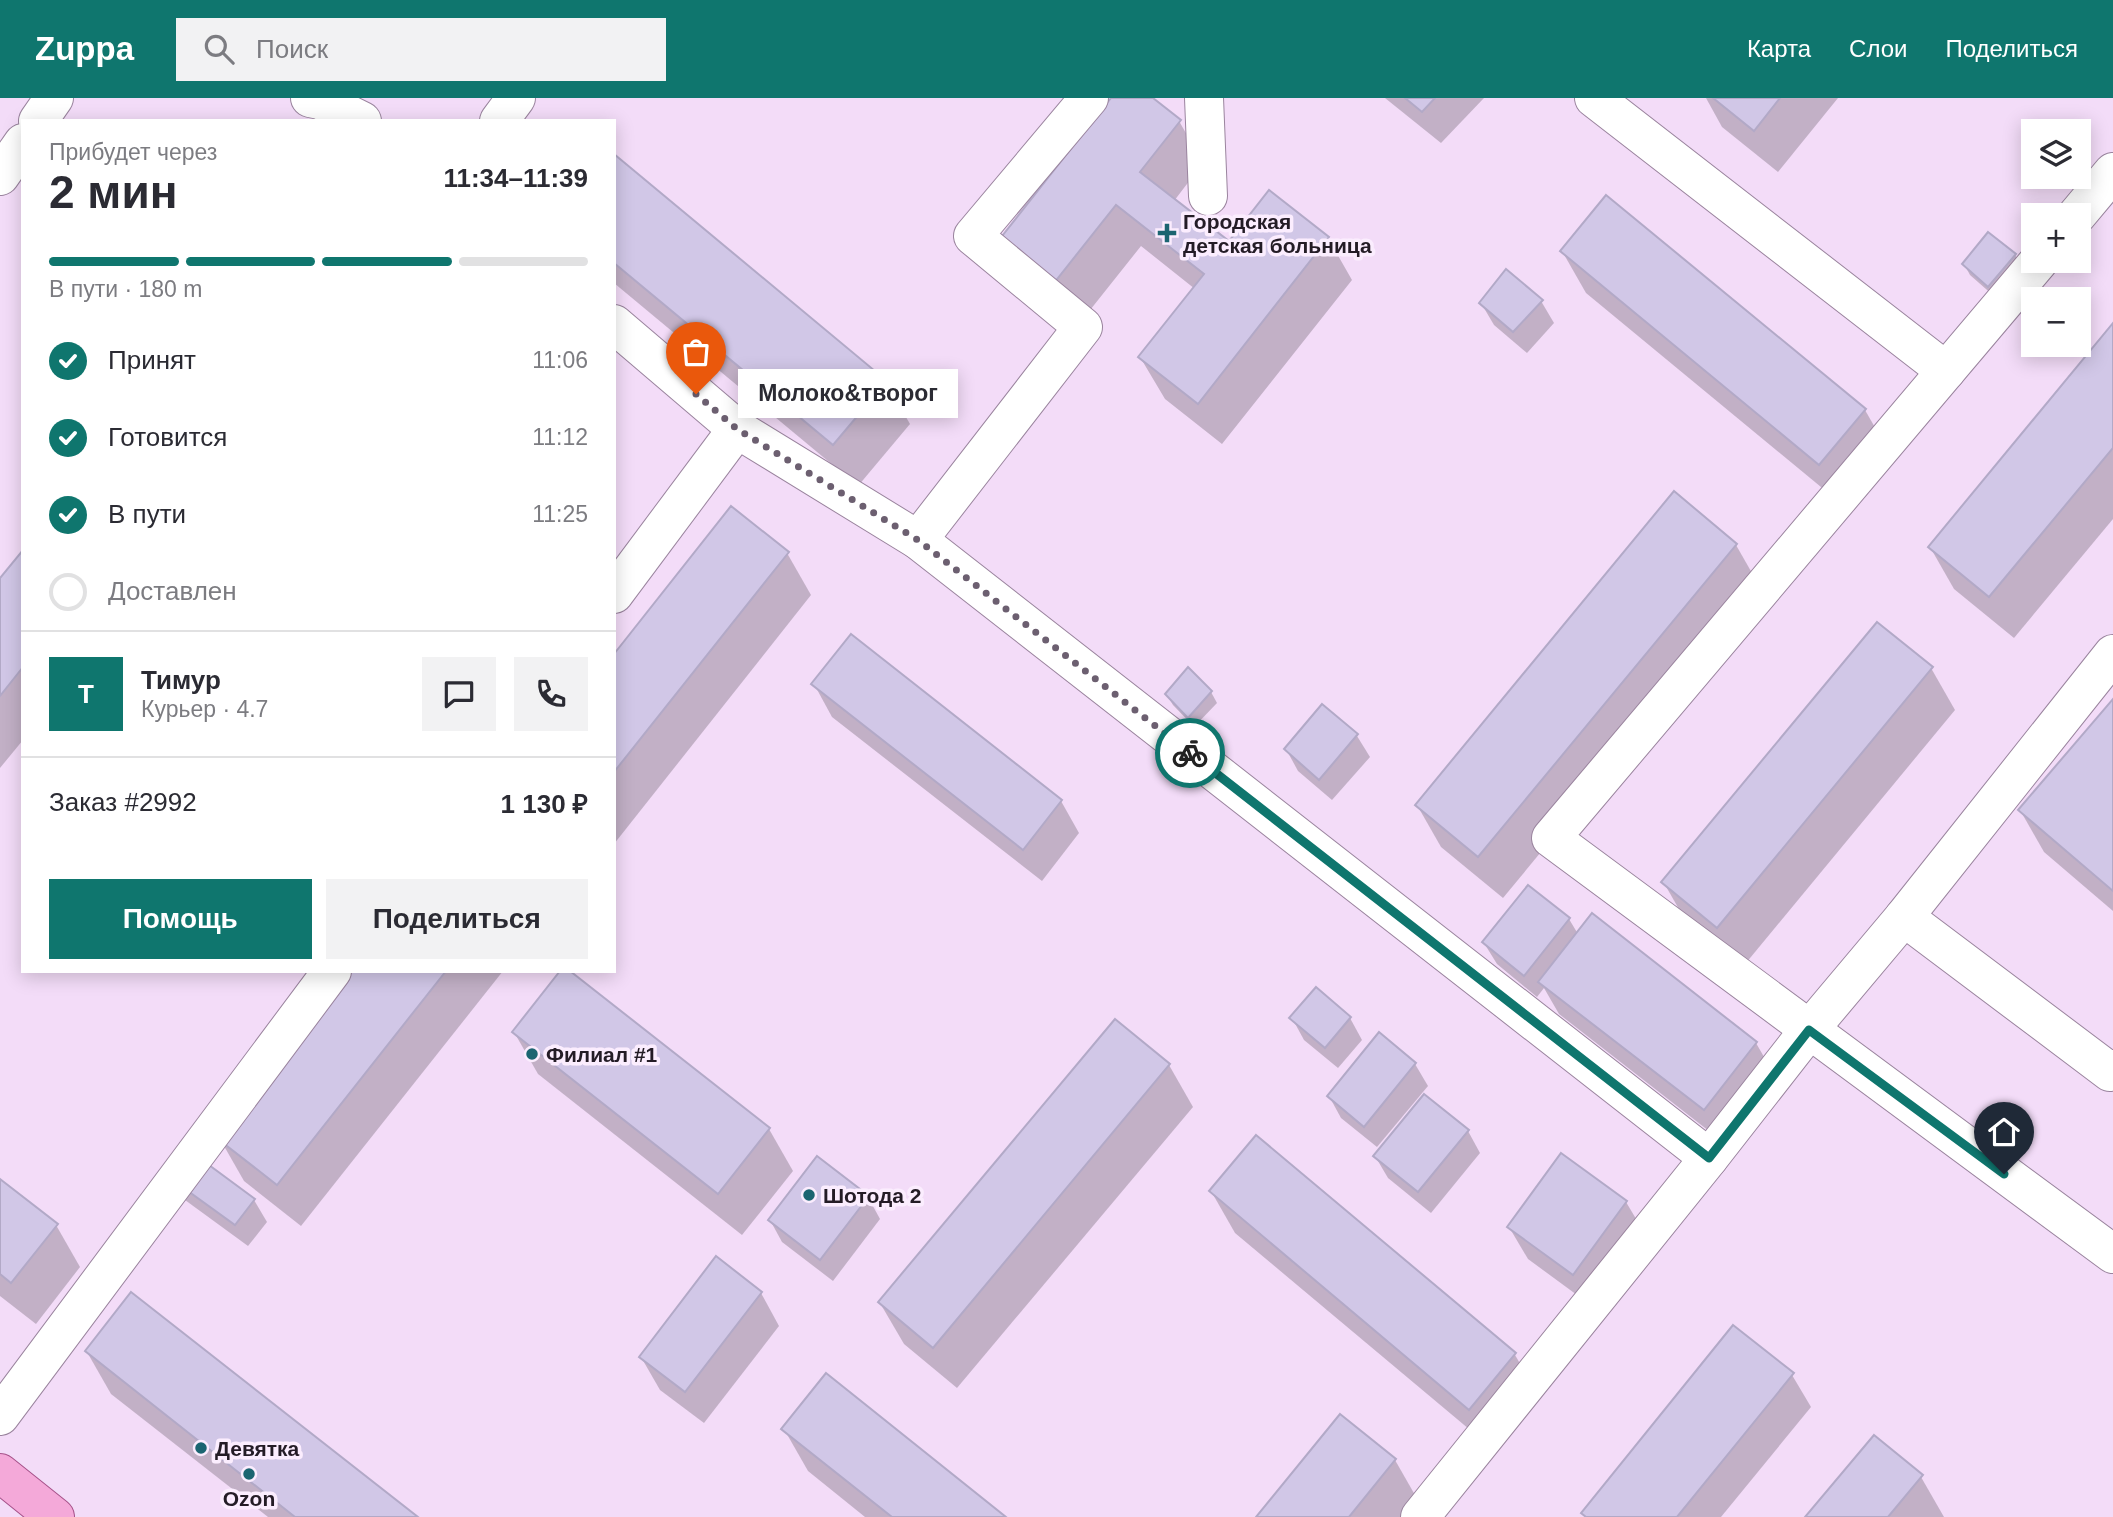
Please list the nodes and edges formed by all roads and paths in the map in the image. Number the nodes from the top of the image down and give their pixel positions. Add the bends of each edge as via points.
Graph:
1 (54, 98) edge
2 (310, 98) edge
3 (516, 98) edge
4 (1089, 98) edge
5 (1204, 98) edge
6 (1594, 98) edge
7 (39, 119) edge
8 (358, 119) edge
9 (500, 119) edge
10 (21, 146) edge
11 (2113, 172) edge
12 (0, 176) edge
13 (1208, 196) dead end
14 (2087, 203) edge
15 (2029, 273) edge
16 (616, 326) edge
17 (1946, 371) junction
18 (737, 429) junction
19 (918, 540) junction
20 (616, 591) edge
21 (2113, 654) edge
22 (1905, 917) junction
23 (331, 973) edge
24 (1809, 1030) junction
25 (2113, 1069) edge
26 (1709, 1158) junction
27 (2113, 1254) edge
28 (0, 1416) edge
29 (0, 1473) edge
30 (55, 1517) edge
31 (1420, 1517) edge

1 - 7 street
2 - 8 street
3 - 9 street
4 - 19 street via 973,236 1083,327
5 - 13 street
6 - 17 street
10 - 12 street
11 - 14 street
15 - 17 street
16 - 18 street
17 - 24 street via 1551,838
18 - 19 street
18 - 20 street
19 - 26 street
21 - 22 street
22 - 24 street
22 - 25 street via 2110,1072
23 - 28 street
24 - 26 street
24 - 27 street
26 - 31 street
29 - 30 main road

